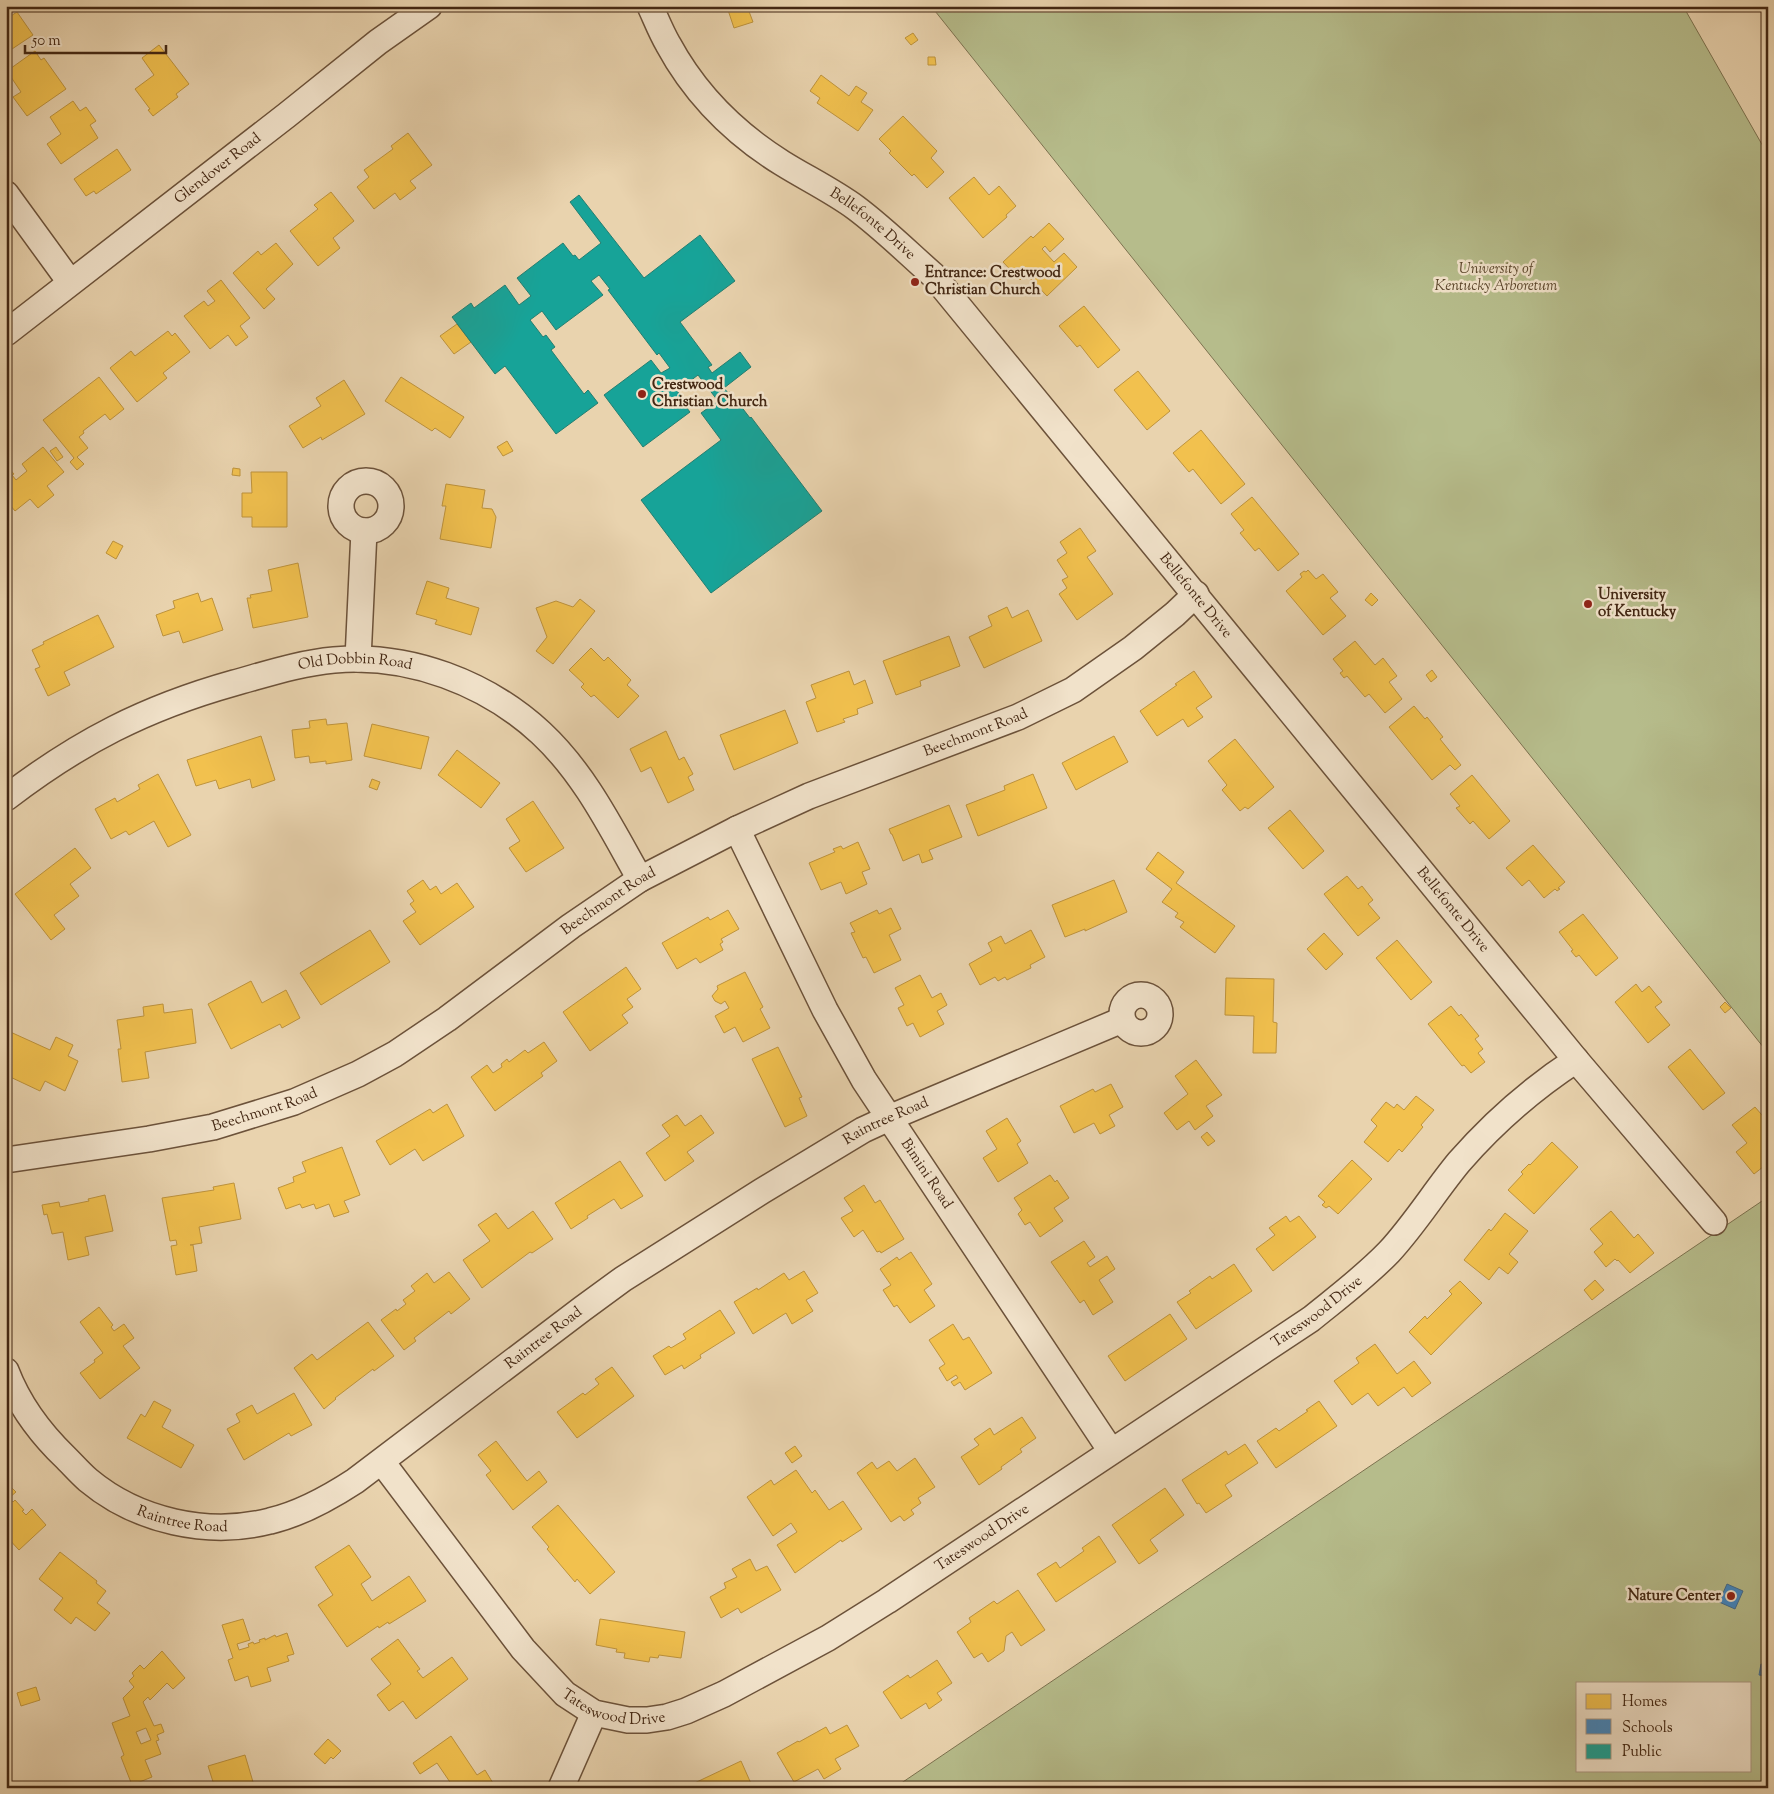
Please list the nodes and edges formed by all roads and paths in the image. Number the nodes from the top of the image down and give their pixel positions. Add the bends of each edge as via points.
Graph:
1 (429, 6) edge
2 (650, 6) edge
3 (6, 194) edge
4 (70, 282) junction
5 (6, 333) edge
6 (364, 531) dead end
7 (1196, 594) junction
8 (358, 659) junction
9 (6, 798) edge
10 (737, 829) junction
11 (640, 878) junction
12 (1122, 1020) dead end
13 (1576, 1060) junction
14 (889, 1118) junction
15 (6, 1160) edge
16 (1714, 1222) dead end
17 (6, 1372) edge
18 (1111, 1451) junction
19 (382, 1462) junction
20 (594, 1713) junction
21 (561, 1788) edge

1 - 4 street, Glendover Road via 378,42
2 - 7 street, Bellefonte Drive via 687,74 729,124 758,147 855,207 933,275
3 - 4 street
4 - 5 street, Glendover Road
6 - 8 street
7 - 10 street, Beechmont Road via 1133,648 1073,690 1018,717 809,796
7 - 13 street, Bellefonte Drive
8 - 9 street, Old Dobbin Road via 278,670 193,695 143,714 78,748
8 - 11 street, Old Dobbin Road via 424,668 490,696 522,717 577,773
10 - 11 street, Beechmont Road
10 - 14 street, Bimini Road via 843,1044
11 - 15 street, Beechmont Road via 570,926 447,1019 358,1074 294,1102 213,1127
12 - 14 street, Raintree Road
13 - 16 street, Bellefonte Drive
13 - 18 street, Tateswood Drive via 1513,1108 1480,1140 1405,1233 1366,1275 1311,1319
14 - 18 street, Bimini Road
14 - 19 street, Raintree Road via 863,1130 762,1191 623,1279
17 - 19 street, Raintree Road via 40,1431 88,1480 123,1503 171,1522 222,1527 270,1521 335,1494
18 - 20 street, Tateswood Drive via 887,1601 828,1638 724,1694 686,1711 647,1720
19 - 20 street, Tateswood Drive via 528,1655 565,1694
20 - 21 street

